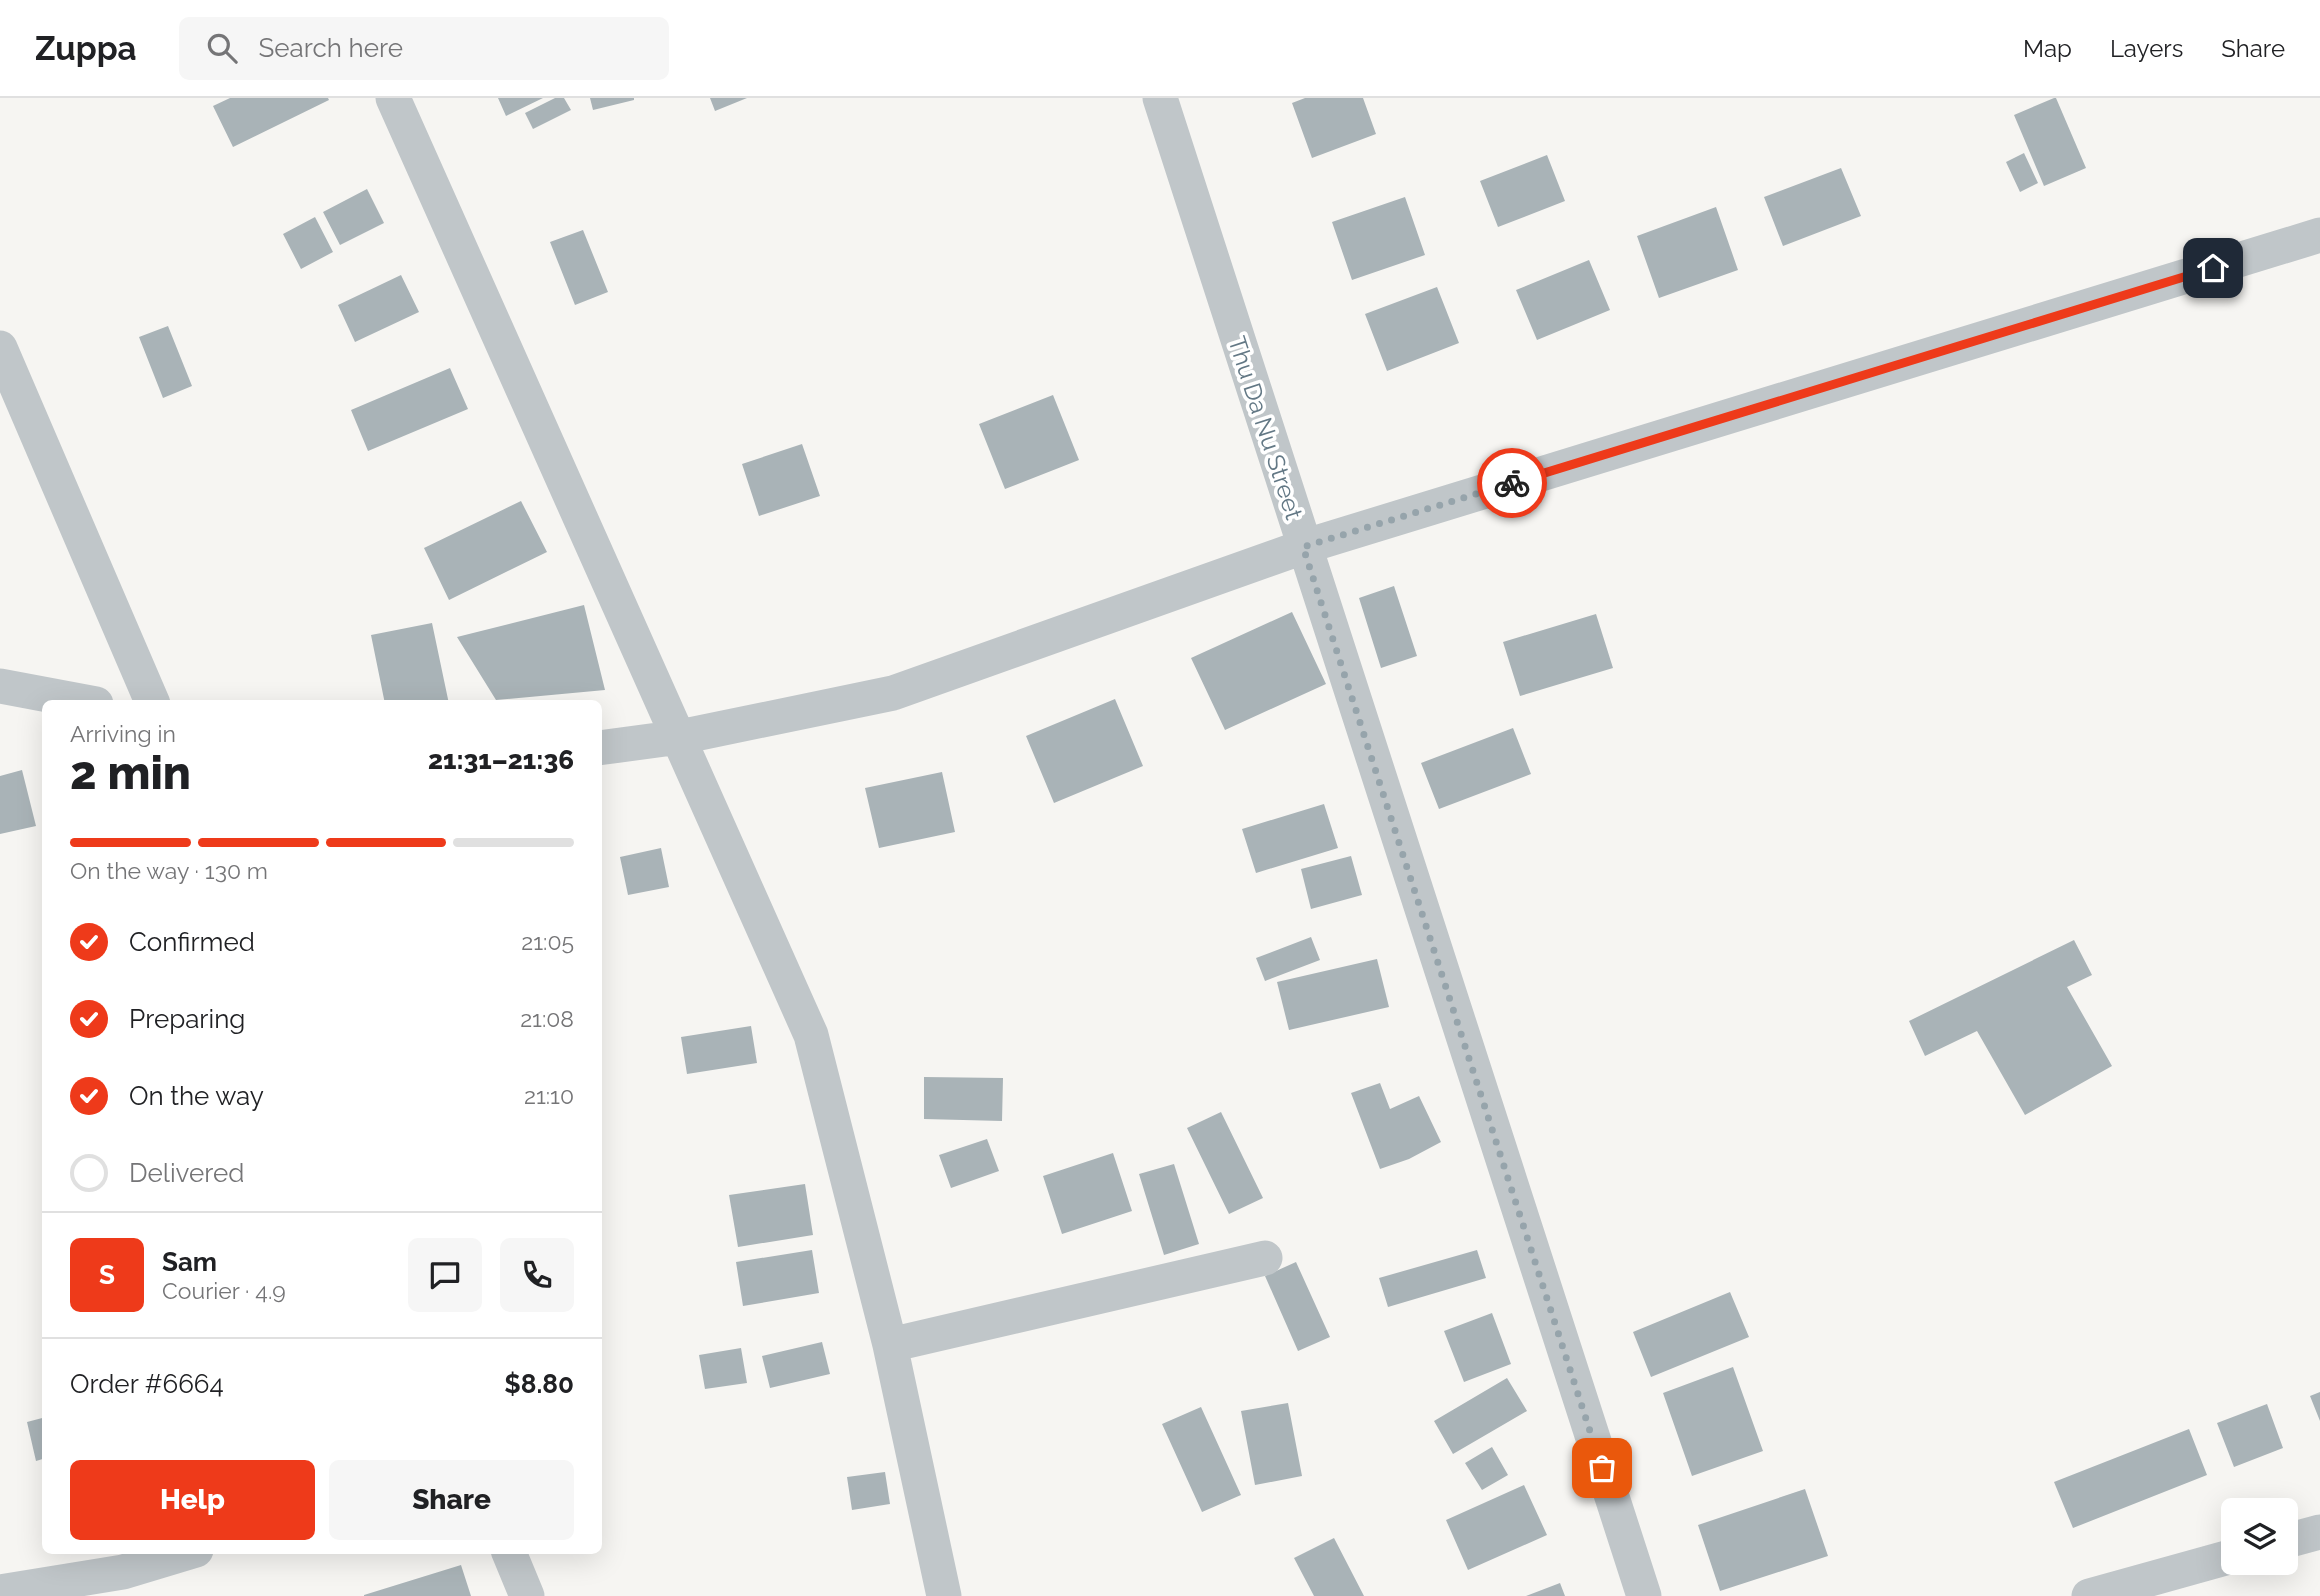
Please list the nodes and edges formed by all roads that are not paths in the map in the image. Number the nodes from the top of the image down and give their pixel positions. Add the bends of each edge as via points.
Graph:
1 (394, 98) edge
2 (1160, 98) edge
3 (2320, 235) edge
4 (0, 348) edge
5 (1303, 547) junction
6 (0, 686) edge
7 (75, 700) edge
8 (151, 700) edge
9 (680, 737) junction
10 (602, 747) edge
11 (1265, 1258) dead end
12 (890, 1345) junction
13 (2320, 1532) edge
14 (2298, 1538) edge
15 (183, 1554) edge
16 (510, 1554) edge
17 (2221, 1559) edge
18 (0, 1592) edge
19 (527, 1596) edge
20 (944, 1596) edge
21 (1644, 1596) edge
22 (2089, 1596) edge

1 - 9 street
2 - 5 street, Thu Da Nu Street
3 - 5 street
4 - 8 street
5 - 9 street via 892,693
5 - 21 street, Thu Da Nu Street
6 - 7 street
9 - 10 street
9 - 12 street via 811,1035
11 - 12 street
12 - 20 street
13 - 14 street
15 - 18 street via 123,1572
16 - 19 street
17 - 22 street

